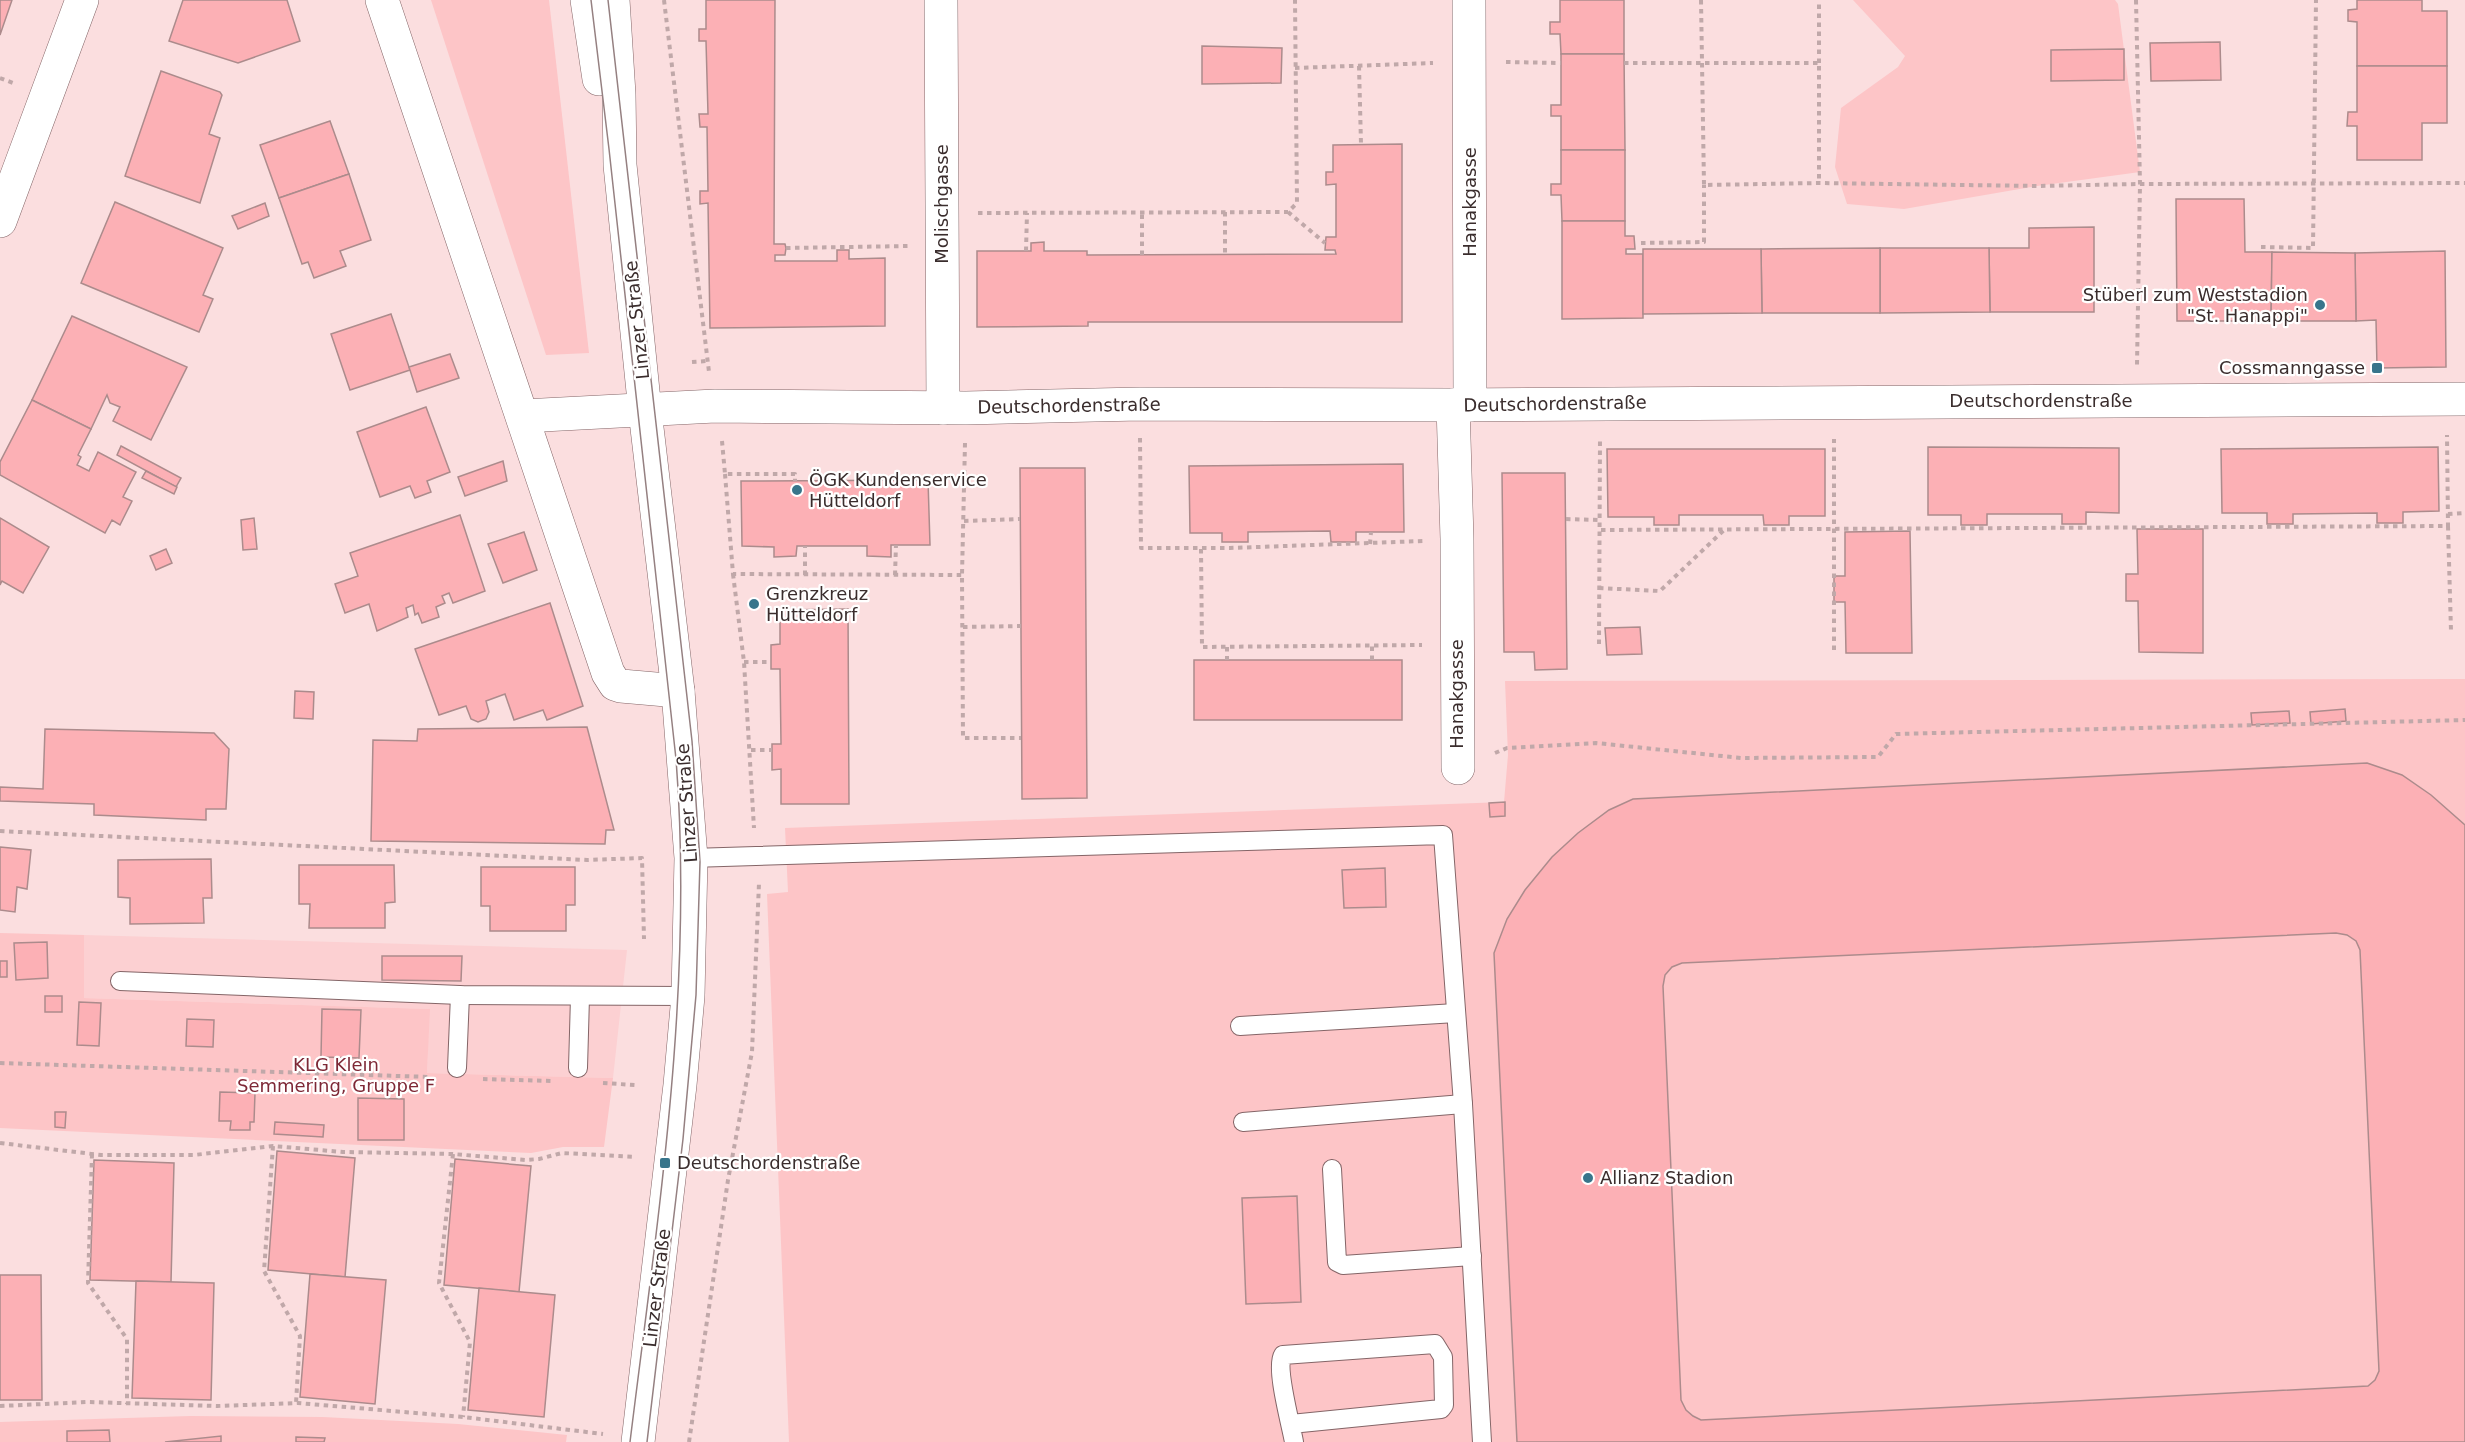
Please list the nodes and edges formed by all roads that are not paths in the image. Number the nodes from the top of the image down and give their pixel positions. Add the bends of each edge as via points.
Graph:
1 (82, 0) edge
2 (382, 0) edge
3 (587, 0) edge
4 (600, 0) edge
5 (613, 0) edge
6 (940, 0) edge
7 (1469, 0) edge
8 (620, 165) junction
9 (0, 221) edge
10 (2465, 399) edge
11 (1461, 405) junction
12 (954, 408) junction
13 (645, 411) junction
14 (523, 416) junction
15 (678, 691) junction
16 (1458, 768) road end
17 (691, 858) junction
18 (120, 981) dead end
19 (460, 995) junction
20 (688, 996) junction
21 (580, 997) junction
22 (1456, 1013) junction
23 (1240, 1026) dead end
24 (457, 1068) dead end
25 (578, 1068) dead end
26 (1463, 1104) junction
27 (1243, 1122) dead end
28 (1332, 1169) dead end
29 (1472, 1256) junction
30 (1292, 1433) edge
31 (639, 1440) edge
32 (1482, 1442) edge

1 - 9 street
2 - 14 street
3 - 8 street, Linzer Straße via 602,96
4 - 8 lane
5 - 8 street, Linzer Straße
6 - 12 street, Molischgasse via 942,246
7 - 11 street, Hanakgasse
8 - 13 street, Linzer Straße
10 - 11 street, Deutschordenstraße
11 - 12 street, Deutschordenstraße
11 - 16 street, Hanakgasse
12 - 13 street, Deutschordenstraße via 715,406
13 - 14 street, Deutschordenstraße
13 - 15 street, Linzer Straße
14 - 15 street via 611,679 628,688
15 - 17 street, Linzer Straße
17 - 20 street, Linzer Straße
17 - 22 lane via 1443,836
18 - 19 lane
19 - 21 lane
19 - 24 lane
20 - 21 lane
20 - 31 street, Linzer Straße via 673,1160
21 - 25 lane
22 - 23 lane
22 - 26 lane
26 - 27 lane
26 - 29 lane
28 - 29 lane via 1337,1262 1343,1265
29 - 32 lane
30 - 30 lane via 1280,1364 1283,1355 1435,1344 1443,1357 1441,1410

